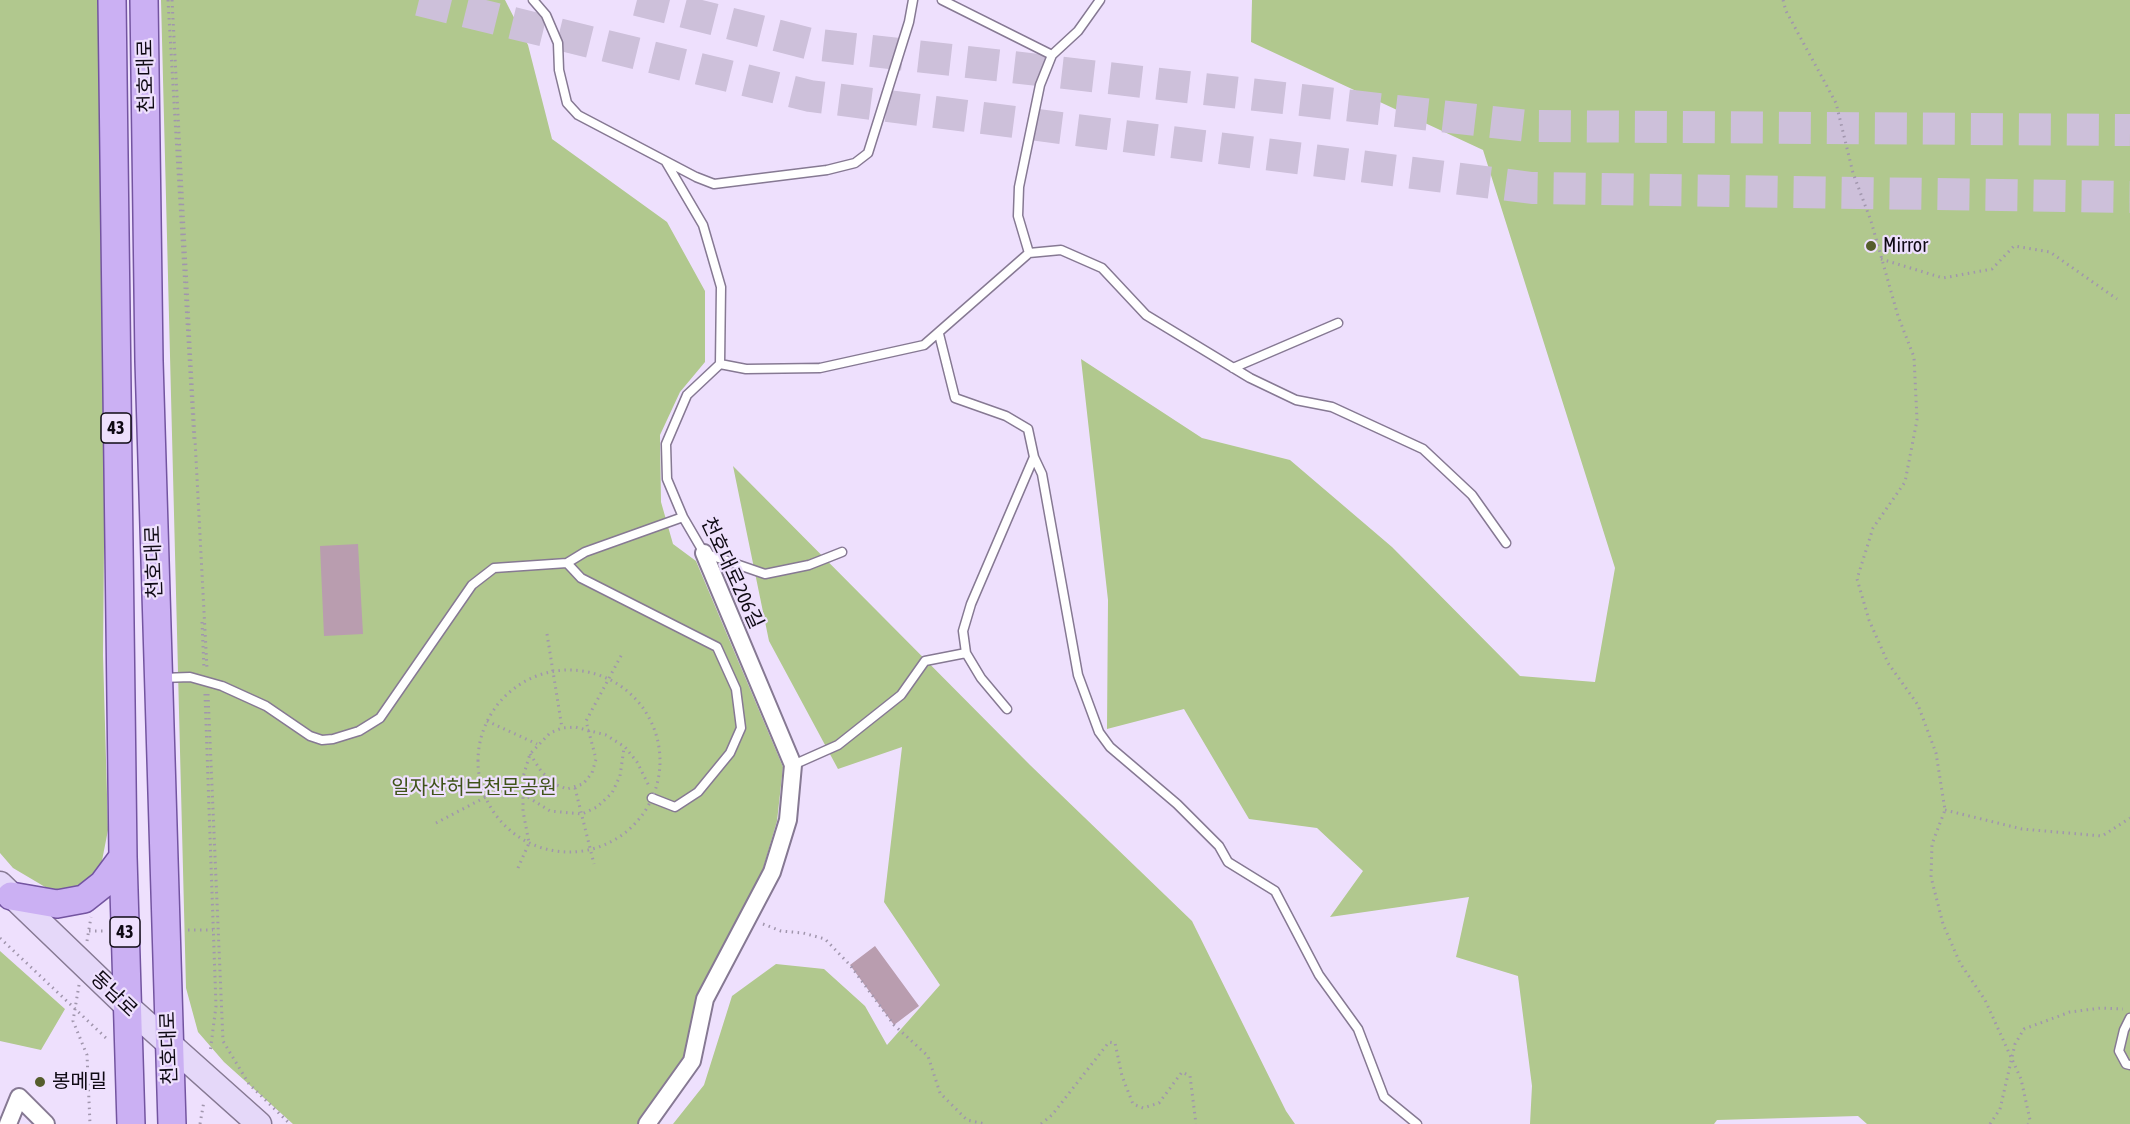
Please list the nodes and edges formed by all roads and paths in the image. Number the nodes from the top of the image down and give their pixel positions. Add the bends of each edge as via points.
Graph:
1 (112, 0) edge
2 (144, 0) edge
3 (170, 0) edge
4 (533, 0) edge
5 (913, 0) edge
6 (942, 0) edge
7 (1100, 0) edge
8 (1783, 0) edge
9 (1052, 55) junction
10 (665, 162) junction
11 (1029, 253) junction
12 (1881, 259) junction
13 (2117, 298) dead end
14 (1338, 323) dead end
15 (939, 334) junction
16 (720, 364) junction
17 (1233, 368) junction
18 (1034, 458) junction
19 (683, 517) junction
20 (1506, 543) dead end
21 (842, 552) dead end
22 (704, 553) junction
23 (567, 563) junction
24 (547, 634) dead end
25 (966, 653) junction
26 (622, 654) dead end
27 (552, 671) junction
28 (159, 678) junction
29 (609, 678) junction
30 (206, 681) junction
31 (1007, 709) dead end
32 (488, 721) junction
33 (562, 728) junction
34 (586, 728) junction
35 (537, 744) junction
36 (625, 747) junction
37 (530, 754) junction
38 (793, 765) junction
39 (523, 777) junction
40 (575, 788) junction
41 (523, 794) junction
42 (486, 797) junction
43 (652, 798) junction
44 (1945, 810) junction
45 (582, 814) junction
46 (2130, 818) edge
47 (436, 823) dead end
48 (529, 843) junction
49 (591, 849) junction
50 (123, 857) junction
51 (594, 864) dead end
52 (518, 868) dead end
53 (6, 890) edge
54 (84, 899) junction
55 (748, 917) junction
56 (0, 938) edge
57 (83, 964) junction
58 (222, 1005) junction
59 (74, 1008) junction
60 (128, 1008) junction
61 (2130, 1010) edge
62 (2130, 1018) edge
63 (168, 1045) junction
64 (2011, 1058) junction
65 (130, 1060) junction
66 (2130, 1065) edge
67 (8, 1124) edge
68 (46, 1124) edge
69 (90, 1124) edge
70 (131, 1124) edge
71 (172, 1124) edge
72 (259, 1124) edge
73 (290, 1124) edge
74 (647, 1124) edge
75 (985, 1124) edge
76 (1041, 1124) edge
77 (1196, 1124) edge
78 (1417, 1124) edge
79 (1990, 1124) edge
80 (2028, 1124) edge

1 - 50 main road, 천호대로 / 43
2 - 28 main road, 천호대로 / 43
3 - 30 path
4 - 10 lane via 546,15 558,43 559,70 567,103 578,115
5 - 10 lane via 876,132 868,153 855,163 714,184
6 - 9 lane
7 - 9 lane via 1078,31
8 - 12 path via 1836,103 1853,173
9 - 11 lane via 1040,85 1019,187 1018,216
10 - 16 lane via 703,225 721,287
11 - 15 lane
11 - 17 lane via 1061,250 1102,268 1146,315
12 - 13 path via 1943,278 1992,269 2014,246 2050,252
12 - 44 path via 1914,357 1917,420 1905,482 1873,528 1857,579 1888,663 1918,705 1936,753
14 - 17 lane
15 - 16 lane via 924,345 820,369 746,369
15 - 18 lane via 955,399 1006,416 1028,429
16 - 19 lane via 687,395 666,444 667,479
17 - 20 lane via 1296,400 1332,407 1423,450 1472,495
18 - 25 lane via 971,604 963,631
18 - 78 lane via 1042,474 1078,675 1099,732 1110,747 1219,846 1228,862 1275,891 1319,975 1358,1029 1384,1097
19 - 22 lane, 천호대로206길
19 - 23 lane, 천호대로206길 via 585,552
21 - 22 lane via 809,565 765,574
22 - 38 street, 천호대로206길
23 - 30 lane, 천호대로206길 via 494,568 483,575 472,585 380,718 359,732 322,740 310,736 266,706
23 - 43 lane via 581,578 717,647 736,689 741,728 730,753 698,792 675,807
24 - 27 path
25 - 31 lane
25 - 38 lane via 925,661 901,695 838,746
26 - 29 path
27 - 29 path via 581,671
27 - 32 path via 514,688
27 - 33 path
28 - 30 lane, 천호대로206길
28 - 63 main road, 천호대로 / 43
29 - 34 path
29 - 43 path via 632,694 649,716 659,743 660,771
30 - 58 path
30 - 58 path via 216,1006
32 - 35 path
32 - 42 path via 478,759
33 - 34 path
33 - 35 path
34 - 36 path
34 - 40 path via 596,759 592,773
35 - 37 path
36 - 43 path via 647,781
36 - 45 path via 620,776 612,793
37 - 39 path
37 - 40 path via 554,784
38 - 55 street, 천호대로206길 via 788,820 772,872
39 - 41 path
39 - 42 path
40 - 45 path
41 - 45 path via 550,811
41 - 48 path
42 - 47 path
42 - 48 path via 503,824
43 - 49 path via 627,831
44 - 46 path via 2022,829 2102,836
44 - 64 path via 1932,844 1931,877 1943,924 1960,963 1985,1000
45 - 49 path
48 - 49 path via 549,850
48 - 52 path
49 - 51 path
50 - 54 main road via 103,884
50 - 60 main road, 천호대로 / 43
53 - 54 main road via 57,904
53 - 57 main road, 동남로
54 - 57 path via 92,914
55 - 74 street, 천호대로206길 via 705,999 692,1061
55 - 75 path via 781,931 825,939 894,1025 928,1056 940,1093 967,1120
56 - 59 path
57 - 59 path
57 - 60 main road, 동남로
58 - 73 path via 223,1041 249,1084
59 - 65 path
59 - 69 path via 73,1021 87,1055
60 - 63 main road, 동남로
60 - 65 main road, 천호대로 / 43
61 - 64 path via 2080,1011 2040,1021 2024,1029
62 - 66 lane via 2119,1051
63 - 71 main road, 천호대로 / 43
63 - 72 main road, 동남로
64 - 79 path via 2000,1109
64 - 80 path via 2021,1079
65 - 70 main road, 천호대로 / 43
67 - 68 street via 19,1096
76 - 77 path via 1109,1042 1114,1043 1133,1104 1143,1108 1159,1103 1182,1072 1190,1076

